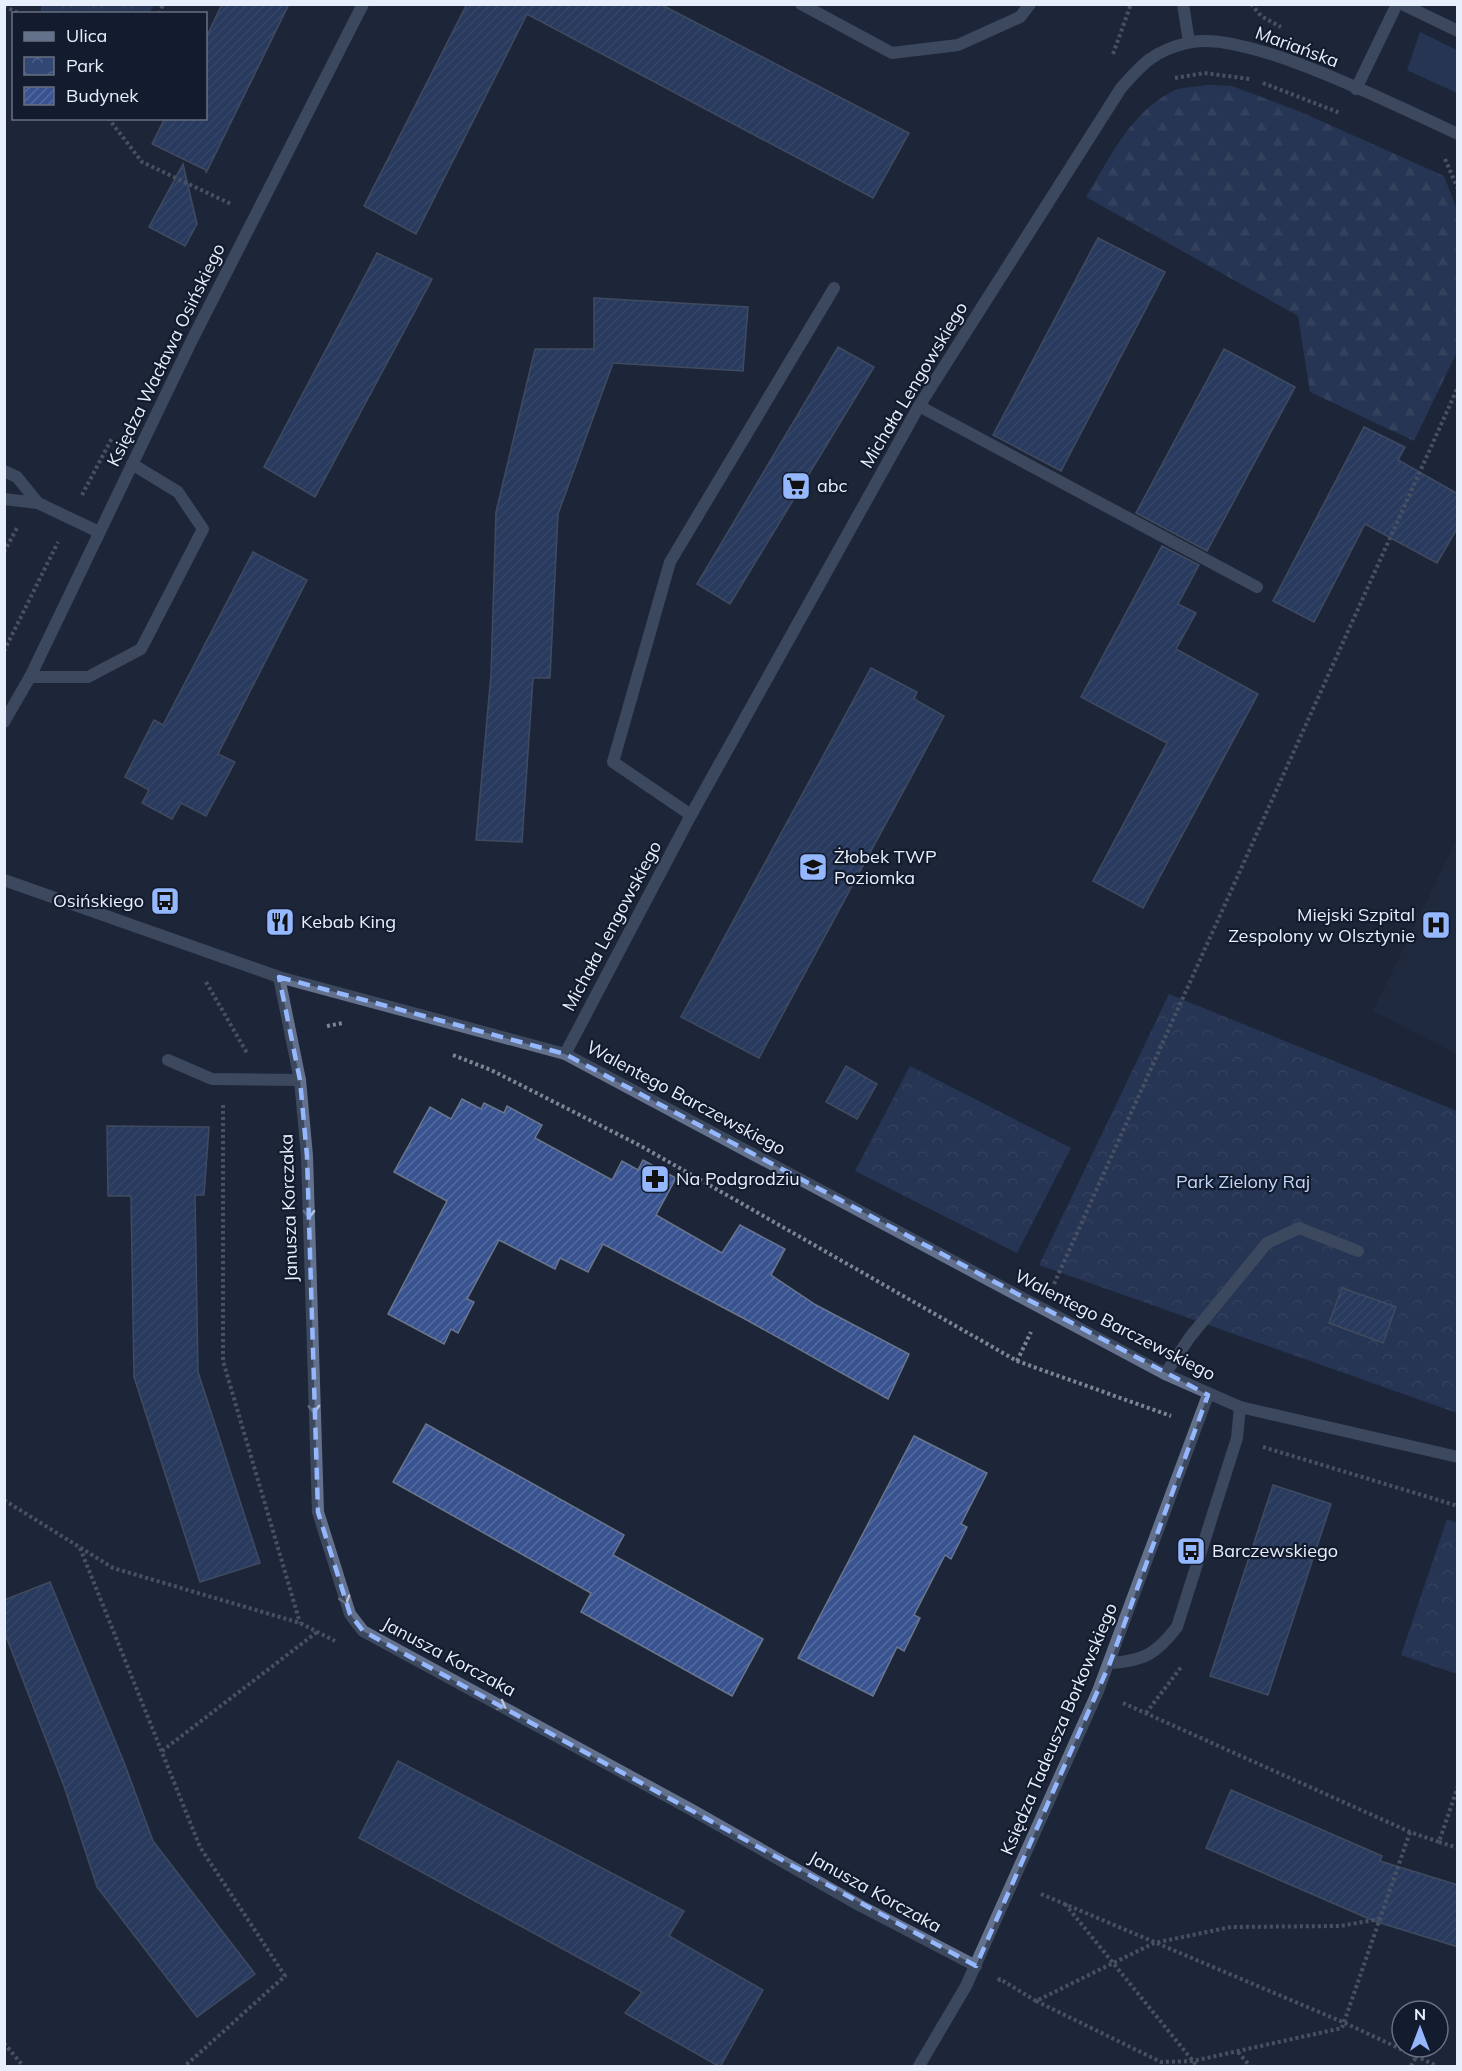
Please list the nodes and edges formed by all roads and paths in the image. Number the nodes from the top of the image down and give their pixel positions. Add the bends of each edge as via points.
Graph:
1 (363, 4) edge
2 (801, 4) edge
3 (1030, 4) edge
4 (1183, 4) edge
5 (1251, 4) edge
6 (1400, 4) edge
7 (1287, 31) dead end
8 (1458, 31) edge
9 (1189, 42) junction
10 (1173, 79) dead end
11 (1356, 89) junction
12 (1342, 114) dead end
13 (110, 120) edge
14 (1458, 134) edge
15 (1442, 153) dead end
16 (1458, 189) edge
17 (231, 205) dead end
18 (834, 288) dead end
19 (1458, 387) edge
20 (919, 406) junction
21 (132, 464) junction
22 (4, 471) edge
23 (4, 499) edge
24 (38, 503) junction
25 (99, 532) junction
26 (1257, 587) dead end
27 (30, 678) junction
28 (4, 722) edge
29 (691, 815) junction
30 (4, 880) edge
31 (279, 978) junction
32 (204, 980) dead end
33 (349, 1022) dead end
34 (327, 1026) dead end
35 (565, 1053) junction
36 (452, 1054) dead end
37 (168, 1060) dead end
38 (252, 1062) dead end
39 (300, 1080) junction
40 (232, 1104) dead end
41 (1358, 1251) dead end
42 (1042, 1308) junction
43 (1017, 1361) junction
44 (1165, 1374) junction
45 (1208, 1395) junction
46 (1240, 1407) junction
47 (1198, 1425) junction
48 (1237, 1438) junction
49 (1458, 1457) edge
50 (4, 1500) edge
51 (1458, 1506) edge
52 (80, 1547) junction
53 (300, 1623) junction
54 (317, 1632) junction
55 (345, 1647) dead end
56 (1110, 1663) junction
57 (1098, 1691) junction
58 (162, 1751) junction
59 (1458, 1786) edge
60 (1410, 1832) junction
61 (1439, 1842) junction
62 (1458, 1848) edge
63 (1041, 1894) dead end
64 (1064, 1904) junction
65 (1380, 1918) junction
66 (1154, 1943) junction
67 (1113, 1965) junction
68 (976, 1966) junction
69 (993, 1989) dead end
70 (1036, 2001) junction
71 (1345, 2023) junction
72 (4, 2043) edge
73 (1390, 2045) edge
74 (1238, 2052) junction
75 (1420, 2059) edge
76 (1192, 2061) junction
77 (23, 2067) edge
78 (184, 2067) edge
79 (919, 2067) edge
80 (1197, 2067) edge
81 (1250, 2067) edge
82 (1437, 2067) edge

1 - 21 street, Księdza Wacława Osińskiego
2 - 3 street via 892,53 958,45 1020,17
4 - 9 street
5 - 7 path via 1261,16
6 - 8 street
6 - 11 street, Mariańska
9 - 11 street, Mariańska via 1226,42 1266,51
9 - 20 street, Michała Lengowskiego via 1147,58 1121,88
10 - 12 path via 1204,73 1254,80
11 - 14 street, Mariańska
13 - 17 path via 142,162
15 - 16 path
18 - 29 street via 670,562 613,762
19 - 42 path
20 - 26 street
20 - 29 street, Michała Lengowskiego
21 - 25 street, Księdza Wacława Osińskiego
21 - 27 street via 178,492 204,530 141,649 87,677
22 - 24 street via 17,477
23 - 24 street
24 - 25 street
25 - 27 street, Księdza Wacława Osińskiego
27 - 28 street, Księdza Wacława Osińskiego
29 - 35 street, Michała Lengowskiego
30 - 31 street, Walentego Barczewskiego
31 - 35 street, Walentego Barczewskiego
31 - 39 street, Janusza Korczaka
32 - 38 path
33 - 34 path
35 - 42 street, Walentego Barczewskiego
36 - 43 path via 641,1146
37 - 39 street via 212,1079
39 -> 68 street, Janusza Korczaka via 308,1156 318,1512 350,1614 363,1631
40 - 53 path via 222,1105 223,1361
41 - 44 street via 1299,1228 1267,1242
42 - 43 path
42 - 44 street, Walentego Barczewskiego
43 - 47 path
44 - 45 street, Walentego Barczewskiego
45 - 46 street, Walentego Barczewskiego
45 - 47 street, Księdza Tadeusza Borkowskiego
46 - 48 street
46 - 49 street, Walentego Barczewskiego
47 - 56 street, Księdza Tadeusza Borkowskiego
48 - 51 path
48 - 56 street via 1177,1627 1159,1650 1133,1662
50 - 52 path
52 - 53 path via 113,1568
52 - 58 path
53 - 54 path
54 - 55 path
54 - 58 path
56 - 57 street, Księdza Tadeusza Borkowskiego
57 - 60 path
57 - 68 street, Księdza Tadeusza Borkowskiego
58 - 78 path via 200,1846 285,1976
59 - 61 path
60 - 61 path
60 - 65 path
61 - 62 path
63 - 64 path
64 - 66 path
64 - 67 path
65 - 66 path via 1340,1926 1231,1927
65 - 71 path
66 - 67 path
66 - 71 path
67 - 70 path
67 - 76 path
68 - 79 street, Księdza Tadeusza Borkowskiego
69 - 70 path via 1000,1979
70 - 76 path via 1161,2062
71 - 73 path
71 - 74 path via 1342,2028
72 - 77 path
74 - 76 path
74 - 81 path
75 - 82 path
76 - 80 path

